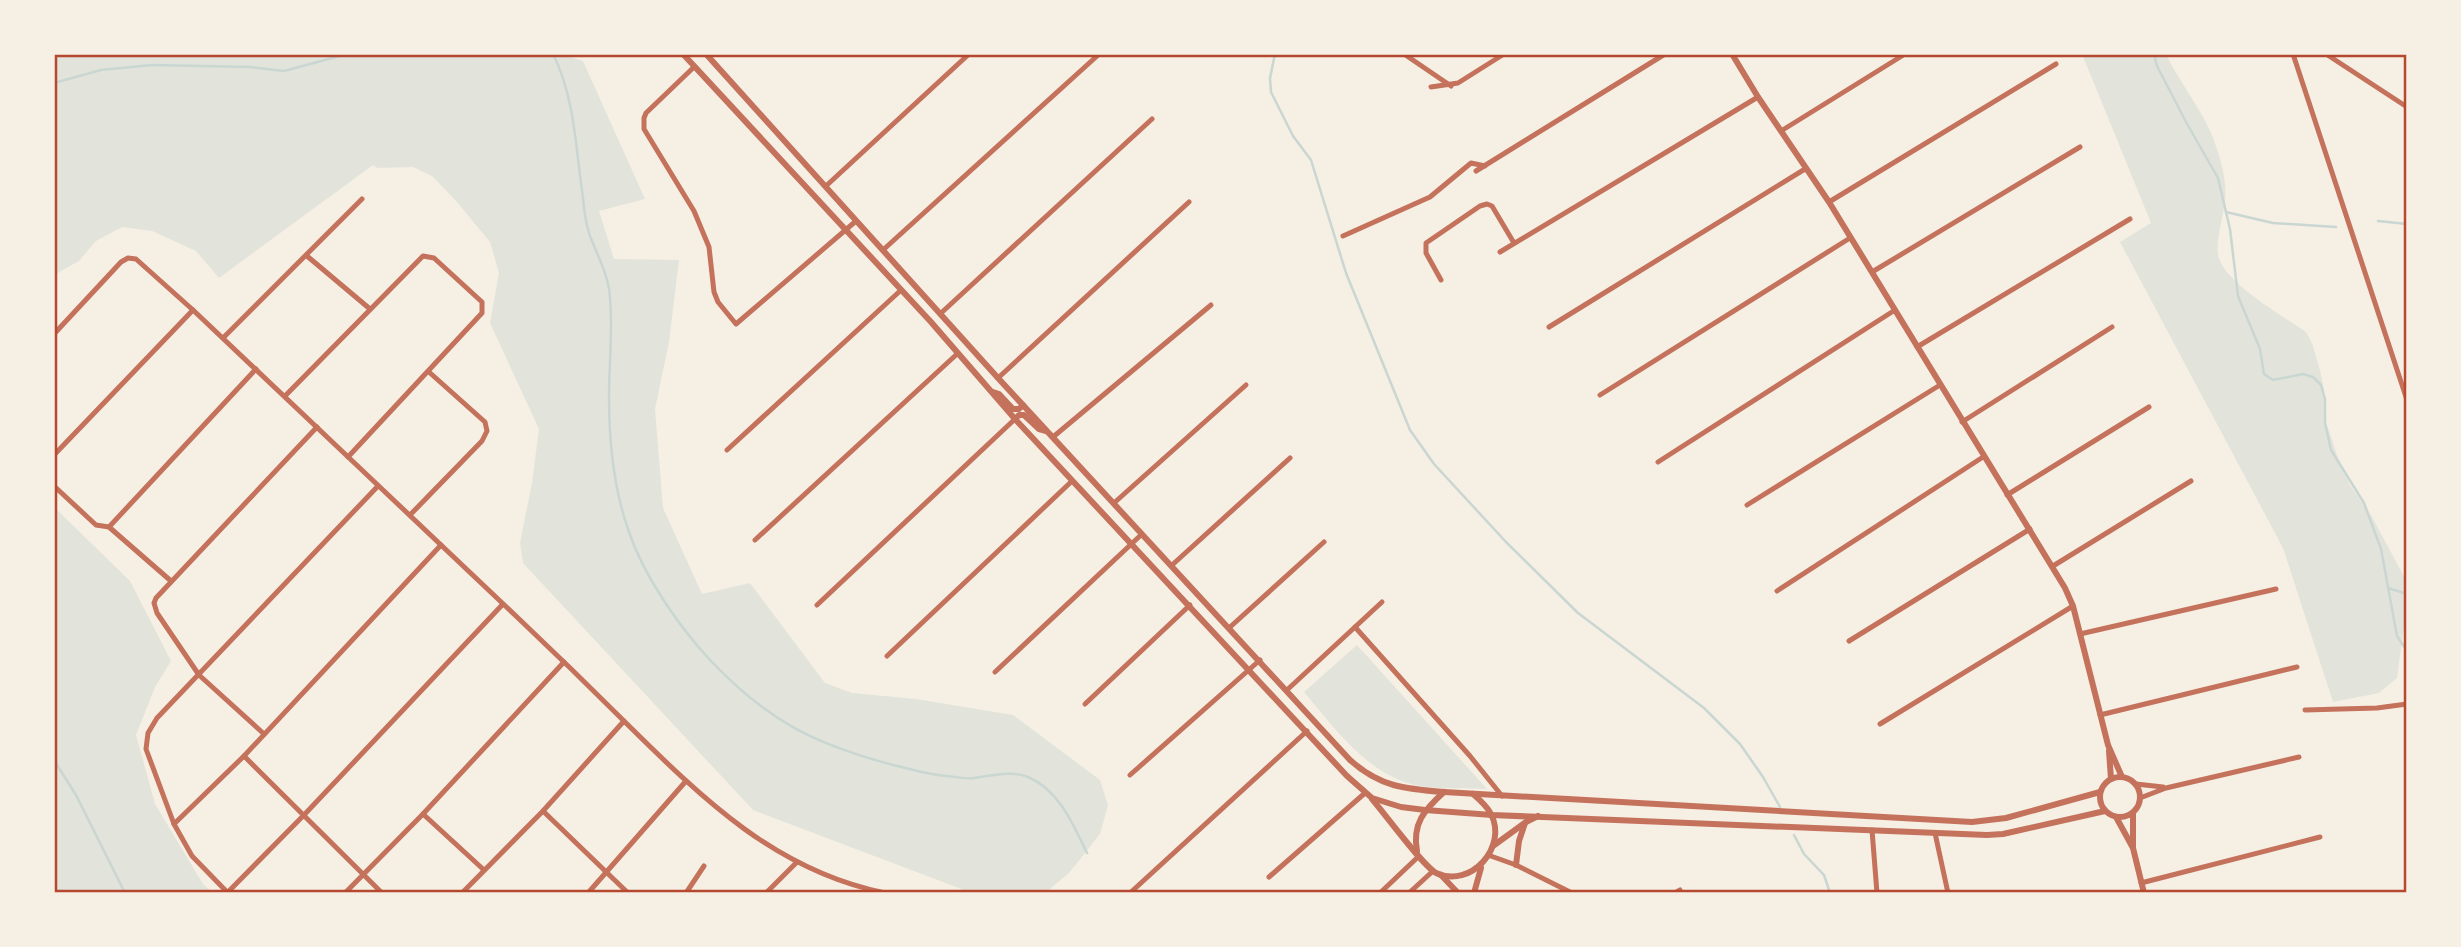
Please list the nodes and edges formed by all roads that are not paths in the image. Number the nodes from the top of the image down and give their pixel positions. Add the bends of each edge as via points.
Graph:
1 (683, 54) edge
2 (706, 54) edge
3 (969, 54) edge
4 (1404, 54) edge
5 (1504, 54) edge
6 (1665, 54) edge
7 (1743, 54) edge
8 (1905, 54) edge
9 (2293, 54) edge
10 (2326, 54) edge
11 (1097, 56) edge
12 (1733, 57) edge
13 (2056, 64) dead end
14 (694, 67) junction
15 (1451, 86) junction
16 (1431, 87) dead end
17 (1758, 97) junction
18 (2407, 107) edge
19 (1152, 119) dead end
20 (1781, 131) junction
21 (2080, 147) dead end
22 (1485, 166) junction
23 (1805, 169) junction
24 (1476, 171) dead end
25 (826, 186) junction
26 (362, 199) dead end
27 (1189, 202) dead end
28 (1829, 202) junction
29 (2130, 219) dead end
30 (856, 220) junction
31 (845, 230) junction
32 (1343, 236) dead end
33 (1850, 238) junction
34 (1514, 243) junction
35 (883, 250) junction
36 (1500, 252) dead end
37 (307, 256) junction
38 (1872, 272) junction
39 (1441, 280) dead end
40 (900, 291) junction
41 (1212, 305) dead end
42 (370, 309) junction
43 (193, 310) junction
44 (1895, 310) junction
45 (940, 314) junction
46 (1549, 327) dead end
47 (2112, 327) dead end
48 (54, 334) edge
49 (223, 338) junction
50 (1917, 346) junction
51 (957, 354) junction
52 (256, 369) junction
53 (429, 372) junction
54 (998, 378) junction
55 (1940, 384) junction
56 (1246, 385) dead end
57 (991, 391) junction
58 (1600, 395) dead end
59 (285, 397) junction
60 (2407, 400) edge
61 (1023, 405) junction
62 (2149, 407) dead end
63 (1015, 419) junction
64 (1962, 422) junction
65 (317, 427) junction
66 (1048, 431) junction
67 (1053, 438) junction
68 (727, 450) dead end
69 (54, 455) edge
70 (348, 457) junction
71 (1983, 457) junction
72 (1290, 458) dead end
73 (1658, 462) dead end
74 (1072, 481) junction
75 (2191, 481) dead end
76 (54, 486) edge
77 (379, 486) junction
78 (2007, 495) junction
79 (1114, 503) junction
80 (1747, 505) dead end
81 (410, 515) junction
82 (109, 527) junction
83 (2030, 529) junction
84 (1142, 534) junction
85 (755, 540) dead end
86 (1324, 542) dead end
87 (1131, 544) junction
88 (441, 545) junction
89 (1171, 566) junction
90 (2053, 566) junction
91 (171, 582) junction
92 (2276, 589) dead end
93 (1777, 591) dead end
94 (1382, 603) dead end
95 (503, 604) junction
96 (817, 605) dead end
97 (1190, 605) junction
98 (2073, 606) junction
99 (1355, 627) junction
100 (1229, 628) junction
101 (2080, 634) junction
102 (1849, 641) dead end
103 (887, 656) dead end
104 (1260, 660) junction
105 (564, 662) junction
106 (2297, 667) dead end
107 (1249, 670) junction
108 (995, 672) dead end
109 (199, 675) junction
110 (1287, 690) junction
111 (1085, 704) dead end
112 (2407, 704) edge
113 (2305, 710) dead end
114 (2100, 715) junction
115 (624, 721) junction
116 (1880, 724) dead end
117 (1307, 731) junction
118 (264, 734) junction
119 (2108, 745) junction
120 (244, 756) junction
121 (2299, 757) dead end
122 (1130, 775) dead end
123 (2122, 777) junction
124 (2111, 779) junction
125 (686, 781) junction
126 (2136, 784) junction
127 (2166, 788) junction
128 (1444, 792) junction
129 (2100, 792) junction
130 (1473, 794) junction
131 (1368, 796) junction
132 (1502, 796) junction
133 (2140, 798) junction
134 (1425, 810) junction
135 (543, 811) junction
136 (2105, 811) junction
137 (2133, 813) junction
138 (423, 814) junction
139 (304, 815) junction
140 (1492, 815) junction
141 (1539, 815) junction
142 (2116, 817) junction
143 (1526, 822) junction
144 (174, 824) junction
145 (1872, 830) junction
146 (1935, 833) junction
147 (2320, 836) dead end
148 (1493, 846) junction
149 (2133, 848) junction
150 (1418, 855) junction
151 (1488, 855) junction
152 (797, 862) junction
153 (1482, 865) junction
154 (1516, 865) junction
155 (704, 866) dead end
156 (484, 870) junction
157 (1436, 872) junction
158 (606, 873) junction
159 (362, 874) junction
160 (1269, 877) dead end
161 (2141, 883) junction
162 (228, 893) edge
163 (345, 893) edge
164 (382, 893) edge
165 (462, 893) edge
166 (587, 893) edge
167 (628, 893) edge
168 (685, 893) edge
169 (765, 893) edge
170 (885, 893) edge
171 (1130, 893) edge
172 (1380, 893) edge
173 (1409, 893) edge
174 (1458, 893) edge
175 (1474, 893) edge
176 (1572, 893) edge
177 (1877, 893) edge
178 (1948, 893) edge
179 (2144, 893) edge

1 - 14 street
2 - 25 street
3 - 25 street
4 - 15 street
5 - 15 street
6 - 22 street
7 - 12 street
8 - 20 street
9 - 60 street
10 - 18 street
11 - 35 street
12 - 17 street
13 - 28 street
14 - 31 street
14 - 31 street via 646,113 643,129 694,211 709,247 714,292 736,324
15 - 16 street
17 - 20 street
17 - 34 street
19 - 45 street
20 - 23 street
21 - 38 street
22 - 24 street
22 - 32 street via 1471,163 1430,197
23 - 28 street
23 - 46 street
25 - 30 street
26 - 37 street
27 - 54 street
28 - 33 street
29 - 50 street
30 - 31 street
30 - 35 street
31 - 40 street
33 - 38 street
33 - 58 street
34 - 36 street
34 - 39 street via 1492,206 1480,206 1426,243 1426,253
35 - 45 street
37 - 42 street
37 - 49 street
38 - 44 street
40 - 51 street
40 - 68 street
41 - 67 street
42 - 53 street via 426,255 484,305 482,313
42 - 59 street
43 - 48 street via 139,261 128,258
43 - 49 street
43 - 69 street
44 - 50 street
44 - 73 street
45 - 54 street
47 - 64 street
49 - 52 street
50 - 55 street
51 - 57 street
51 - 85 street
52 - 59 street
52 - 82 street
53 - 70 street
53 - 81 street via 485,422 487,431
54 - 61 street
55 - 64 street
55 - 80 street
56 - 79 street
57 - 61 street via 1013,409
57 - 63 street
59 - 65 street
61 - 66 street
62 - 78 street
63 - 66 street via 1024,415
63 - 74 street
63 - 96 street
64 - 71 street
65 - 70 street
65 - 91 street
66 - 67 street
67 - 79 street
70 - 77 street
71 - 78 street
71 - 93 street
72 - 89 street
74 - 87 street
74 - 103 street
75 - 90 street
76 - 82 street via 96,525
77 - 81 street
77 - 109 street
78 - 83 street
79 - 84 street
81 - 88 street
82 - 91 street
83 - 90 street
83 - 102 street
84 - 87 street
84 - 89 street
86 - 100 street
87 - 97 street
87 - 108 street
88 - 95 street
88 - 118 street
89 - 100 street
90 - 98 street
91 - 109 street via 156,598 157,613
92 - 101 street
94 - 99 street
95 - 105 street
95 - 139 street
97 - 107 street
97 - 111 street
98 - 101 street
98 - 116 street
99 - 110 street
99 - 132 street
100 - 104 street
101 - 114 street
104 - 107 street
104 - 110 street
105 - 115 street
105 - 138 street
106 - 114 street
107 - 117 street
107 - 122 street
109 - 118 street
109 - 144 street via 148,733 146,749
110 - 128 street via 1361,770 1398,787
112 - 113 street
114 - 119 street
115 - 125 street
115 - 135 street
117 - 131 street
117 - 171 street
118 - 120 street
119 - 123 street
119 - 124 street
120 - 139 street
120 - 144 street
121 - 127 street
123 - 124 street
123 - 126 street
124 - 129 street
125 - 152 street via 745,831
125 - 158 street
126 - 127 street
126 - 133 street
127 - 133 street
128 - 130 street
128 - 134 street
129 - 132 street via 2006,818 1972,822
129 - 136 street
130 - 132 street
130 - 140 street
131 - 134 street
131 - 150 street
131 - 160 street
133 - 137 street
134 - 140 street
134 - 150 street via 1416,827
135 - 156 street
135 - 158 street
136 - 142 street
136 - 146 street via 1996,835
137 - 142 street
137 - 149 street
138 - 156 street
138 - 159 street
139 - 159 street
139 - 162 street
140 - 141 street
140 - 148 street
141 - 143 street
141 - 145 street
142 - 149 street
143 - 148 street
143 - 154 street
144 - 162 street via 192,856
145 - 146 street
145 - 177 street
146 - 178 street
147 - 161 street
148 - 151 street
149 - 161 street
150 - 157 street
150 - 172 street
151 - 153 street
151 - 154 street
152 - 169 street
152 - 170 street via 845,884
153 - 157 street via 1461,876
153 - 175 street
154 - 176 street
155 - 168 street
156 - 165 street
157 - 173 street
157 - 174 street
158 - 166 street
158 - 167 street
159 - 163 street
159 - 164 street
161 - 179 street

